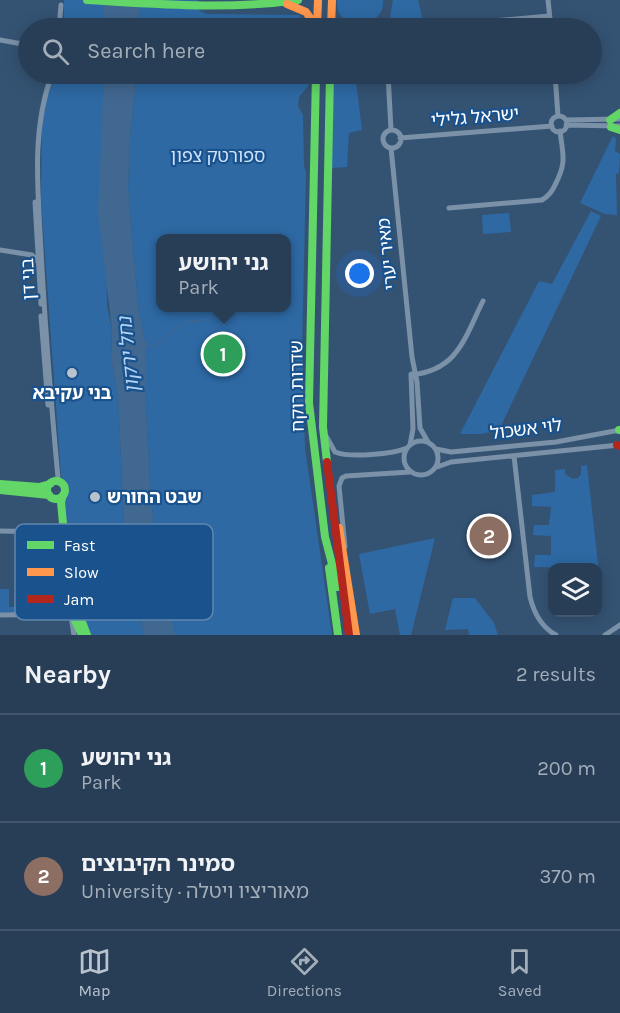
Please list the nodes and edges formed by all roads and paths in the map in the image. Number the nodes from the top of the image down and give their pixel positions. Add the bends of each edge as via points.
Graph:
1 (87, 0) edge
2 (298, 0) edge
3 (318, 0) edge
4 (332, 0) edge
5 (548, 0) edge
6 (280, 3) junction
7 (61, 7) dead end
8 (549, 16) joint
9 (60, 18) edge
10 (312, 18) edge
11 (317, 18) edge
12 (331, 18) edge
13 (526, 18) edge
14 (0, 40) edge
15 (18, 43) edge
16 (46, 84) edge
17 (47, 84) edge
18 (316, 84) edge
19 (330, 84) edge
20 (388, 84) edge
21 (556, 84) edge
22 (620, 113) edge
23 (558, 116) junction
24 (620, 119) edge
25 (566, 123) junction
26 (552, 126) junction
27 (615, 126) edge
28 (391, 130) junction
29 (560, 131) junction
30 (400, 138) junction
31 (391, 147) junction
32 (449, 208) dead end
33 (41, 244) junction
34 (0, 250) edge
35 (34, 254) junction
36 (483, 302) dead end
37 (413, 375) junction
38 (415, 402) junction
39 (323, 427) junction
40 (620, 430) edge
41 (428, 442) junction
42 (409, 446) junction
43 (619, 446) edge
44 (436, 449) junction
45 (325, 453) junction
46 (514, 456) junction
47 (436, 467) junction
48 (410, 472) junction
49 (55, 483) junction
50 (0, 484) edge
51 (0, 490) edge
52 (63, 495) junction
53 (51, 496) junction
54 (58, 524) edge
55 (63, 524) edge
56 (0, 531) edge
57 (15, 531) edge
58 (325, 537) junction
59 (348, 575) junction
60 (15, 614) edge
61 (0, 615) edge
62 (72, 620) edge
63 (75, 620) edge
64 (80, 621) edge
65 (347, 623) junction
66 (620, 625) edge
67 (74, 635) edge
68 (82, 635) edge
69 (87, 635) edge
70 (338, 635) edge
71 (349, 635) edge
72 (357, 635) edge
73 (556, 635) edge
74 (605, 635) edge

1 - 6 main road
2 - 6 main road
3 - 11 main road
4 - 12 main road
5 - 8 street
6 - 10 main road via 295,5
7 - 9 street
8 - 13 street
14 - 15 street
16 - 35 street, בני דן via 38,101 35,127
17 - 33 street, בני דן via 39,128
18 - 58 main road, שדרות רוקח via 309,403
19 - 39 main road, שדרות רוקח
20 - 28 street
21 - 23 street
22 - 27 main road
23 - 25 street
23 - 26 street
24 - 27 street
25 - 27 street
25 - 29 street
26 - 29 street
26 - 30 street, ישראל גלילי
28 - 30 street
28 - 31 street via 383,137
29 - 32 street via 563,169 546,198
30 - 31 street via 399,144
31 - 37 street, מאיר יערי
33 - 35 street
33 - 49 street, בני דן via 58,478
34 - 35 street
35 - 49 street, בני דן
36 - 37 street via 453,357 437,369
37 - 38 street, מאיר יערי
38 - 41 street, מאיר יערי via 420,428
38 - 42 street, מאיר יערי
39 - 42 street via 331,447 340,454 393,452
39 - 45 main road, שדרות רוקח
40 - 44 street, לוי אשכול via 556,442 451,452
41 - 42 street
41 - 44 street
42 - 48 street via 404,458
43 - 46 street, לוי אשכול
44 - 47 street
45 - 59 main road
45 - 65 main road, שדרות רוקח
46 - 47 street, לוי אשכול
46 - 73 street via 530,597 544,627
47 - 48 street via 424,476
48 - 59 street via 346,476 340,480
49 - 50 main road via 39,487
49 - 52 main road via 65,490
49 - 53 main road via 48,489
51 - 53 main road
52 - 53 main road
52 - 55 main road
53 - 54 main road
56 - 57 street
58 - 65 main road, שדרות רוקח
58 - 70 main road
59 - 72 main road
60 - 61 street
62 - 67 street
63 - 68 main road
64 - 69 main road
65 - 71 main road, שדרות רוקח
66 - 74 street

